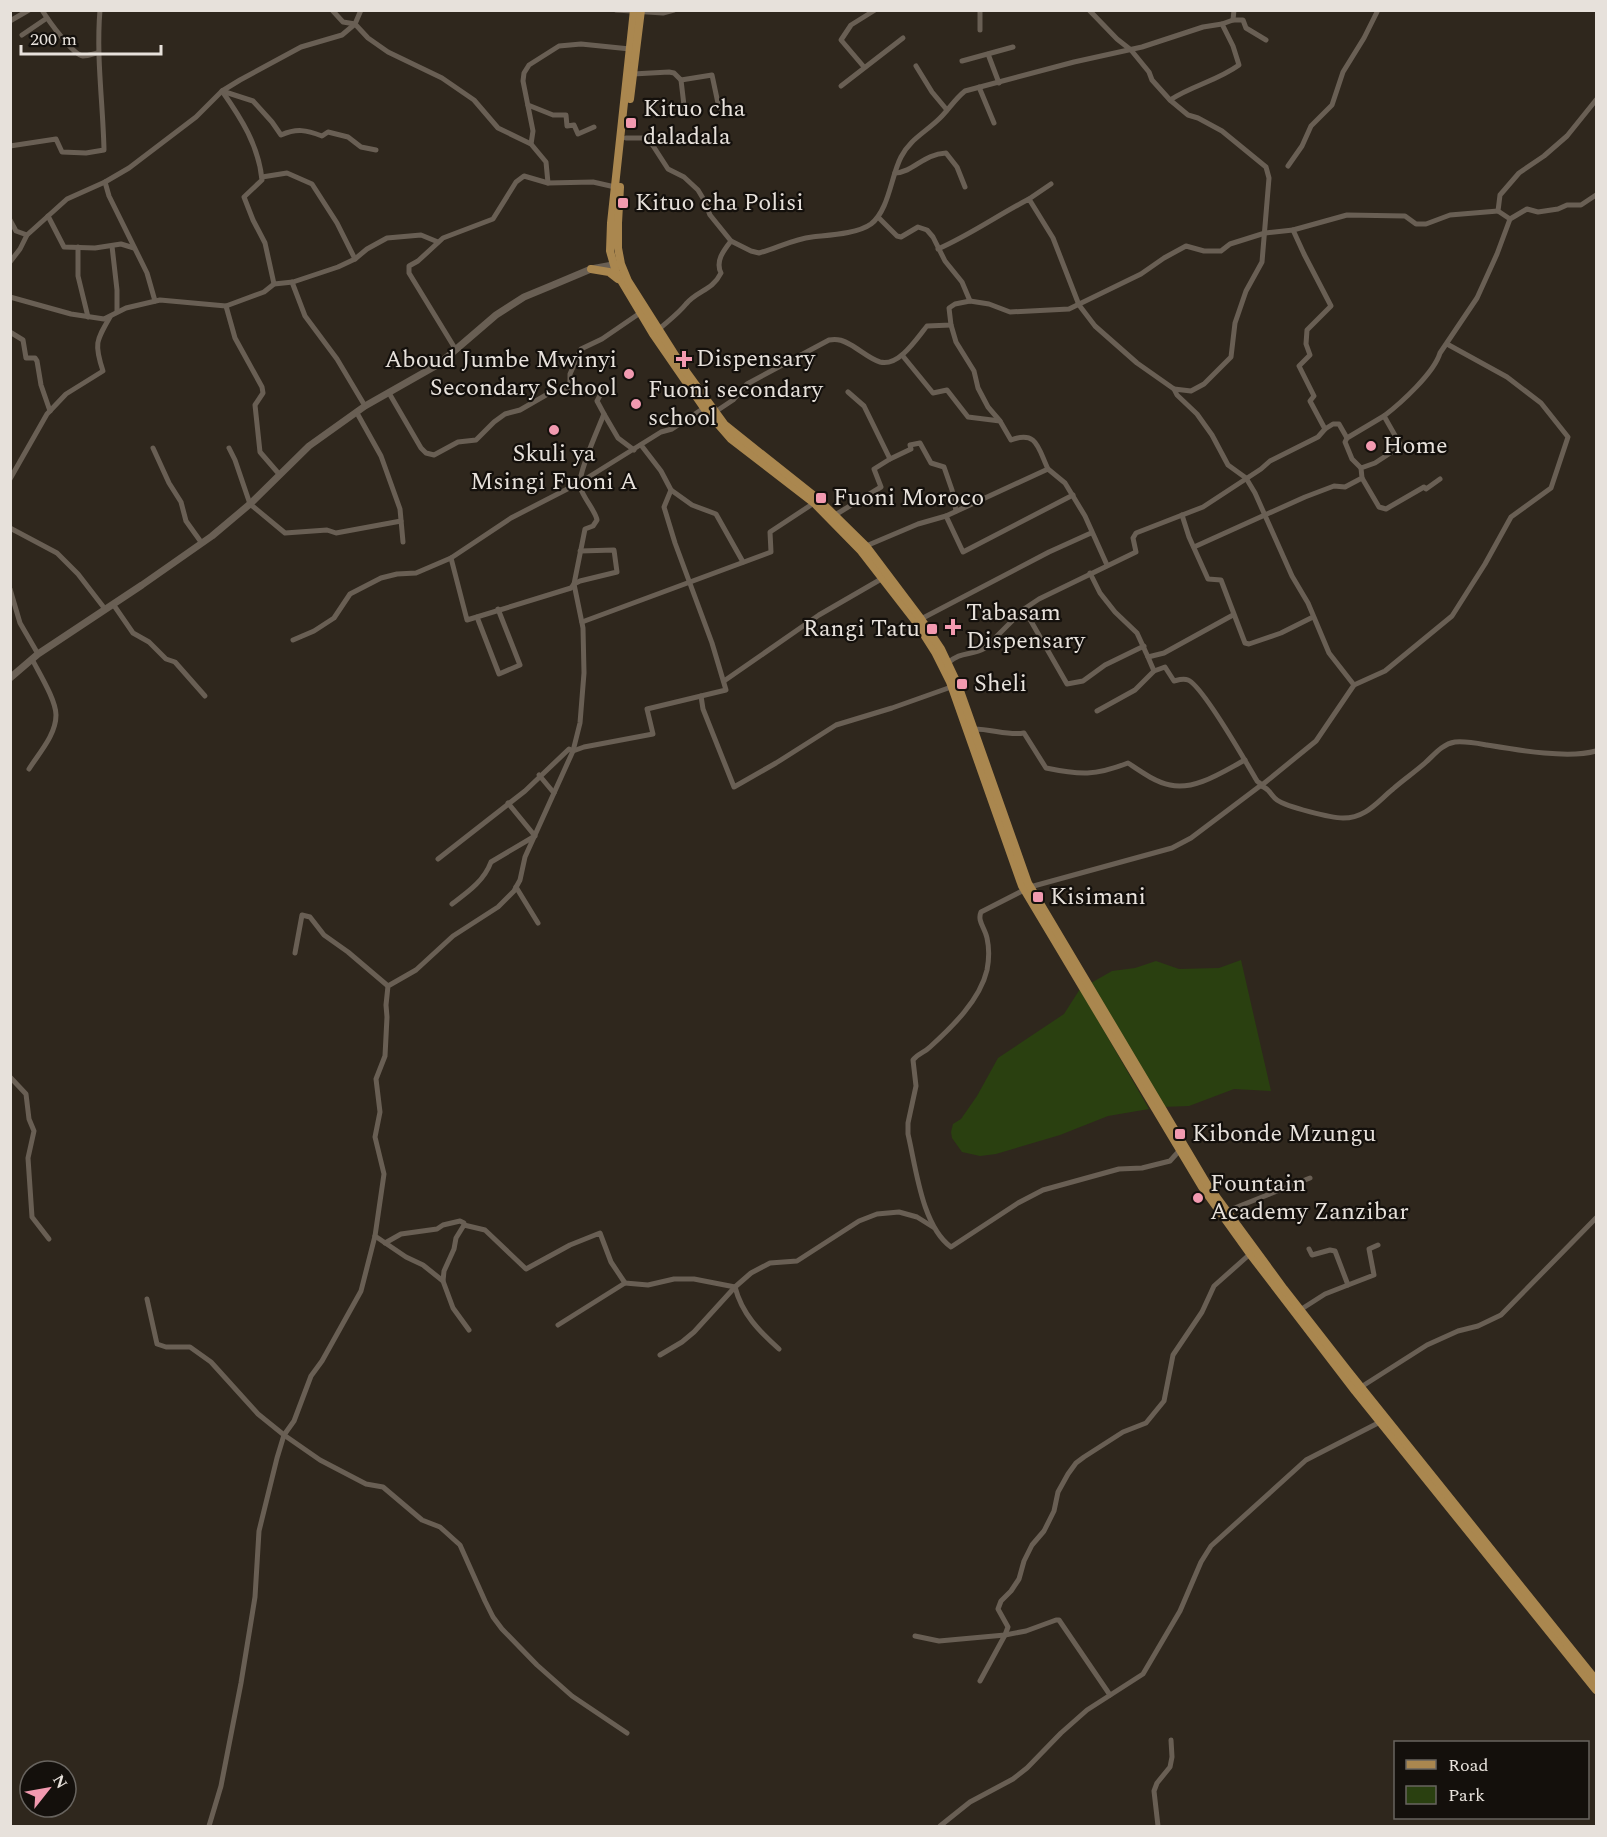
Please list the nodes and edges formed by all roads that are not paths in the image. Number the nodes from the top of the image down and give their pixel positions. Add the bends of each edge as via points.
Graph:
1 (29, 10) edge
2 (42, 10) edge
3 (100, 10) edge
4 (332, 10) edge
5 (361, 10) edge
6 (615, 10) edge
7 (674, 10) edge
8 (875, 10) edge
9 (980, 10) edge
10 (1089, 10) edge
11 (1234, 10) edge
12 (1378, 10) edge
13 (638, 11) edge
14 (47, 18) junction
15 (1233, 20) junction
16 (10, 21) edge
17 (355, 24) junction
18 (1222, 24) junction
19 (980, 30) dead end
20 (22, 35) dead end
21 (903, 38) dead end
22 (1266, 40) dead end
23 (1013, 47) dead end
24 (630, 50) junction
25 (1131, 50) junction
26 (97, 53) junction
27 (988, 54) junction
28 (962, 61) dead end
29 (916, 66) dead end
30 (864, 67) junction
31 (633, 74) junction
32 (681, 80) junction
33 (999, 83) junction
34 (841, 86) dead end
35 (978, 87) junction
36 (222, 91) junction
37 (1170, 100) junction
38 (1596, 100) edge
39 (528, 105) junction
40 (719, 108) dead end
41 (947, 110) junction
42 (685, 114) dead end
43 (994, 123) dead end
44 (594, 127) dead end
45 (626, 138) junction
46 (531, 144) junction
47 (10, 146) edge
48 (376, 150) dead end
49 (1288, 166) dead end
50 (895, 173) junction
51 (262, 177) junction
52 (105, 182) junction
53 (548, 183) junction
54 (1051, 184) dead end
55 (615, 187) junction
56 (965, 187) dead end
57 (1596, 195) edge
58 (1029, 199) junction
59 (1498, 211) junction
60 (48, 216) junction
61 (878, 216) junction
62 (1510, 219) junction
63 (10, 220) edge
64 (1293, 230) junction
65 (1265, 233) junction
66 (27, 235) junction
67 (731, 241) junction
68 (438, 242) junction
69 (112, 246) junction
70 (78, 247) junction
71 (134, 248) junction
72 (938, 249) junction
73 (610, 251) junction
74 (356, 259) junction
75 (10, 261) edge
76 (617, 265) junction
77 (591, 269) junction
78 (292, 282) junction
79 (274, 284) junction
80 (623, 284) junction
81 (10, 297) edge
82 (155, 301) junction
83 (970, 301) junction
84 (1079, 305) junction
85 (226, 306) junction
86 (117, 311) junction
87 (640, 313) junction
88 (111, 316) junction
89 (88, 317) junction
90 (951, 325) junction
91 (658, 330) junction
92 (10, 332) edge
93 (1447, 344) junction
94 (456, 350) junction
95 (902, 355) junction
96 (604, 388) dead end
97 (1174, 389) junction
98 (848, 392) dead end
99 (389, 393) junction
100 (365, 406) junction
101 (704, 408) junction
102 (50, 411) junction
103 (715, 412) junction
104 (357, 413) junction
105 (604, 414) junction
106 (1384, 416) junction
107 (1000, 421) junction
108 (1325, 429) junction
109 (1347, 438) junction
110 (641, 445) junction
111 (153, 448) dead end
112 (229, 448) dead end
113 (634, 450) junction
114 (890, 459) junction
115 (1361, 468) junction
116 (1048, 469) junction
117 (279, 474) junction
118 (1246, 478) junction
119 (1362, 478) junction
120 (1440, 478) dead end
121 (10, 479) edge
122 (579, 483) junction
123 (671, 490) junction
124 (1073, 495) junction
125 (250, 504) junction
126 (814, 504) junction
127 (956, 511) junction
128 (834, 514) junction
129 (1182, 515) junction
130 (1265, 515) junction
131 (946, 516) junction
132 (401, 521) junction
133 (10, 528) edge
134 (1091, 533) junction
135 (403, 542) dead end
136 (201, 543) junction
137 (866, 546) junction
138 (1194, 547) junction
139 (580, 551) junction
140 (451, 558) junction
141 (743, 562) junction
142 (1107, 565) junction
143 (1090, 573) junction
144 (883, 578) junction
145 (691, 583) junction
146 (574, 584) junction
147 (10, 589) edge
148 (113, 604) junction
149 (105, 609) junction
150 (498, 609) junction
151 (1024, 609) junction
152 (1233, 615) junction
153 (477, 617) junction
154 (1312, 617) junction
155 (921, 619) junction
156 (582, 622) junction
157 (293, 640) dead end
158 (1144, 646) junction
159 (35, 657) junction
160 (1148, 657) junction
161 (948, 663) junction
162 (1154, 671) junction
163 (10, 678) edge
164 (724, 681) junction
165 (1354, 685) junction
166 (955, 686) junction
167 (205, 696) dead end
168 (701, 696) junction
169 (1097, 711) dead end
170 (974, 729) junction
171 (1596, 751) edge
172 (573, 752) junction
173 (1245, 760) junction
174 (29, 769) dead end
175 (539, 775) junction
176 (1262, 785) junction
177 (554, 793) junction
178 (508, 803) junction
179 (535, 836) junction
180 (438, 859) dead end
181 (516, 887) junction
182 (1027, 889) junction
183 (452, 904) dead end
184 (538, 923) dead end
185 (295, 953) dead end
186 (388, 986) junction
187 (10, 1077) edge
188 (1160, 1113) junction
189 (1179, 1151) junction
190 (1310, 1178) dead end
191 (1227, 1211) junction
192 (1596, 1218) edge
193 (464, 1225) junction
194 (934, 1228) junction
195 (375, 1236) junction
196 (49, 1239) dead end
197 (385, 1243) junction
198 (1378, 1245) dead end
199 (1309, 1249) dead end
200 (1250, 1254) junction
201 (443, 1281) junction
202 (625, 1283) junction
203 (1348, 1285) junction
204 (735, 1287) junction
205 (147, 1299) dead end
206 (1300, 1310) junction
207 (558, 1325) dead end
208 (469, 1330) dead end
209 (779, 1349) dead end
210 (660, 1355) dead end
211 (1361, 1387) junction
212 (1383, 1420) junction
213 (284, 1436) junction
214 (1005, 1635) junction
215 (915, 1636) dead end
216 (980, 1681) dead end
217 (1595, 1684) edge
218 (1110, 1695) junction
219 (627, 1733) dead end
220 (1171, 1740) dead end
221 (209, 1827) edge
222 (940, 1827) edge
223 (1158, 1827) edge

1 - 16 street
2 - 14 street
3 - 26 street
4 - 17 street via 344,22
5 - 17 street
6 - 13 street
7 - 13 street
8 - 30 street via 851,25 841,40
9 - 19 street
10 - 25 street
11 - 15 street
12 - 49 street via 1343,72 1332,105 1311,126
13 - 24 main road
13 - 31 main road
14 - 20 street
14 - 26 street via 78,54
15 - 18 street
15 - 22 street via 1243,20 1246,28
17 - 36 street via 342,35 301,47
17 - 46 street via 388,52 442,78 474,100 498,128
18 - 25 street
18 - 37 street via 1239,65
21 - 30 street
23 - 27 street
24 - 39 street via 567,44 550,50 524,73
24 - 55 main road
25 - 33 street
25 - 37 street
26 - 47 street via 104,150 62,152 56,139
27 - 28 street
27 - 33 street
29 - 41 street
30 - 34 street
31 - 32 street via 669,72
31 - 45 main road
32 - 40 street via 712,75
32 - 42 street
33 - 35 street
35 - 41 street via 965,91
35 - 43 street
36 - 48 street via 253,100 281,135 304,129 322,136 328,132 348,136 361,147
36 - 51 street via 245,125
36 - 52 street via 196,117
37 - 65 street via 1188,115 1222,130 1266,167 1269,178
38 - 59 street via 1567,136 1519,172 1500,195
39 - 44 street via 553,116 566,115 567,126 574,125 578,134
39 - 46 street via 533,130
41 - 50 street via 908,145
45 - 67 street via 648,138 668,170 684,177 698,190 710,215
45 - 76 main road
46 - 53 street via 546,162
50 - 56 street via 903,173 934,153 946,153
50 - 61 street
51 - 74 street via 287,173 312,184
51 - 79 street via 244,197 265,243
52 - 60 street via 67,199
52 - 71 street
53 - 55 street via 593,182
53 - 68 street via 524,176 493,219
54 - 58 street
55 - 73 main road
57 - 62 street via 1581,205 1538,212 1527,209
58 - 72 street
58 - 84 street via 1053,238
59 - 62 street
59 - 64 street via 1450,215 1426,224 1416,224 1405,216 1347,216
60 - 66 street
60 - 70 street via 64,247
61 - 67 street via 864,227 759,253
61 - 72 street via 897,236 923,228
62 - 93 street via 1477,298
63 - 66 street via 16,231
64 - 65 street
64 - 108 street via 1331,306 1306,330 1310,355 1299,366 1314,396 1310,401
65 - 84 street via 1230,244 1221,251 1186,246
65 - 97 street via 1262,262 1234,323 1231,357 1191,392
66 - 75 street
67 - 91 street via 720,258 718,280
68 - 74 street via 422,235 387,238
68 - 94 street via 409,266 409,273
69 - 70 street
69 - 71 street
69 - 86 street
70 - 89 street via 78,276
71 - 82 street
72 - 83 street via 962,282
73 - 76 main road
73 - 77 main road via 608,258
74 - 78 street
76 - 77 street
76 - 80 main road
76 - 91 main road
77 - 80 main road via 609,272
77 - 94 street via 524,297 495,315
78 - 79 street
78 - 100 street via 304,316 337,359
79 - 85 street via 264,292
80 - 87 main road
81 - 89 street
82 - 85 street
82 - 86 street
83 - 84 street via 1010,312 1054,311
83 - 90 street via 949,308
84 - 97 street via 1095,326
85 - 117 street via 235,338 262,387 254,410 260,453
86 - 88 street
87 - 99 street via 581,349 570,374 572,388 505,414 476,440 458,442 434,455 421,448
87 - 101 main road
88 - 89 street
88 - 102 street via 97,343 103,371 66,394
90 - 95 street via 927,326
90 - 107 street via 956,342 974,370 978,388
91 - 103 main road
92 - 102 street via 23,340 26,357 37,361
93 - 106 street via 1421,380
93 - 165 street via 1507,377 1541,403 1568,437 1551,488 1511,517 1452,616 1385,671
94 - 99 street
95 - 103 street via 890,362 880,362 843,341 829,340 747,384
95 - 107 street via 933,393 947,390 968,417
96 - 105 street via 597,401
97 - 118 street via 1212,435 1228,465
98 - 114 street via 864,406
99 - 100 street
100 - 104 street
101 - 110 street
101 - 126 main road via 731,439
102 - 121 street
103 - 128 main road via 735,434
104 - 117 street via 309,446
104 - 132 street via 381,456
105 - 113 street via 618,438
105 - 122 street
106 - 109 street
106 - 115 street via 1401,446
107 - 116 street via 1011,440 1031,438
108 - 109 street via 1340,424
108 - 118 street via 1318,437
109 - 115 street via 1352,459
110 - 113 street
110 - 123 street
111 - 136 street via 181,502 186,521
112 - 125 street
113 - 122 street
114 - 127 street via 920,442 932,464 947,471
114 - 128 street via 874,469 881,487
115 - 119 street
116 - 124 street
116 - 127 street
117 - 125 street
118 - 129 street via 1203,507
118 - 130 street
119 - 120 street via 1383,509
119 - 130 street
122 - 139 street via 597,516 593,526 585,529
122 - 140 street via 511,518
123 - 141 street via 692,506 716,514
123 - 145 street via 664,507
124 - 131 street via 963,552
124 - 134 street
125 - 132 street via 285,533 336,533
125 - 136 street
126 - 141 street via 770,532 771,552
126 - 144 main road
127 - 131 street
128 - 137 main road
129 - 138 street
129 - 142 street via 1136,533 1136,552
130 - 138 street
130 - 154 street
131 - 137 street
132 - 135 street
133 - 149 street via 57,553
134 - 142 street
134 - 155 street
136 - 148 street
137 - 155 main road
138 - 152 street via 1208,579 1221,580
139 - 146 street
139 - 146 street via 614,550 617,572
140 - 153 street via 467,620
140 - 157 street via 416,573 389,576 367,585 350,594 334,618
141 - 145 street
142 - 143 street
143 - 151 street
143 - 158 street via 1105,599
144 - 164 street via 819,615
144 - 166 main road via 916,622
145 - 156 street
145 - 164 street
146 - 150 street
146 - 156 street
147 - 159 street
148 - 149 street
148 - 167 street via 133,633 175,662
149 - 159 street
150 - 153 street
150 - 153 street via 520,665 499,675
151 - 158 street via 1067,684 1083,681
151 - 161 street via 985,648 957,656
152 - 154 street via 1246,644 1281,633
152 - 160 street via 1164,653
154 - 165 street via 1329,653
155 - 161 main road
156 - 172 street via 584,673
158 - 160 street
159 - 163 street
159 - 174 street via 56,715 49,740
160 - 162 street
161 - 166 main road
162 - 169 street via 1135,690
162 - 173 street via 1165,667 1174,681 1191,682
164 - 168 street via 726,690
165 - 176 street via 1316,741
166 - 168 street via 836,725 734,787
166 - 170 main road
166 - 182 main road via 1008,850
168 - 172 street via 648,709 653,734
170 - 173 street via 1024,733 1046,768 1090,774 1128,764 1168,785 1182,787
170 - 182 main road
171 - 176 street via 1542,752 1453,742 1374,807 1352,817 1328,816 1291,806 1277,800
172 - 175 street via 569,749
172 - 177 street
173 - 176 street
175 - 177 street
175 - 178 street
176 - 182 street via 1172,848
177 - 179 street
178 - 179 street
178 - 180 street
179 - 181 street
179 - 183 street via 491,862 475,887
181 - 184 street
181 - 186 street via 498,907 453,936 416,970
182 - 188 main road
182 - 194 street via 979,915 988,955 981,987 950,1028 913,1060 916,1086 908,1134
185 - 186 street via 302,915 310,917 324,935
186 - 195 street via 385,1056 376,1079 380,1112 375,1137 384,1174
187 - 196 street via 26,1094 34,1131 28,1158 32,1217
188 - 189 main road
188 - 191 main road
189 - 194 street via 1170,1161 1119,1169 1043,1190 951,1247
189 - 200 main road
190 - 191 street
191 - 206 main road
192 - 211 street via 1502,1315 1427,1344
193 - 197 street via 454,1221 437,1229 401,1234
193 - 201 street
193 - 202 street via 485,1230 526,1269 600,1233 611,1262
194 - 204 street via 899,1212 877,1214 797,1261 770,1263
195 - 197 street
195 - 213 street via 361,1291 311,1376
197 - 201 street
198 - 203 street via 1369,1249 1374,1275
199 - 203 street via 1312,1256 1335,1251
200 - 212 main road
200 - 214 street via 1214,1286 1173,1355 1164,1401 1146,1423 1123,1432 1084,1457 1068,1474 1044,1532 1032,1545 1018,1579 1001,1601 998,1609 1008,1627
201 - 208 street via 453,1308
202 - 204 street via 648,1285 694,1279
202 - 207 street
203 - 206 street
204 - 209 street via 755,1328
204 - 210 street via 694,1332
205 - 213 street via 157,1344 190,1347 201,1354
206 - 211 main road
211 - 212 main road
212 - 217 main road
212 - 218 street via 1306,1460 1212,1546 1143,1674
213 - 219 street via 366,1484 383,1487 422,1520 440,1527 460,1545 502,1629 572,1696
213 - 221 street via 259,1531 248,1644 221,1786
214 - 215 street via 939,1641
214 - 216 street
214 - 218 street via 1059,1620
218 - 222 street via 1087,1710 1013,1779 970,1802
220 - 223 street via 1170,1767 1154,1791

